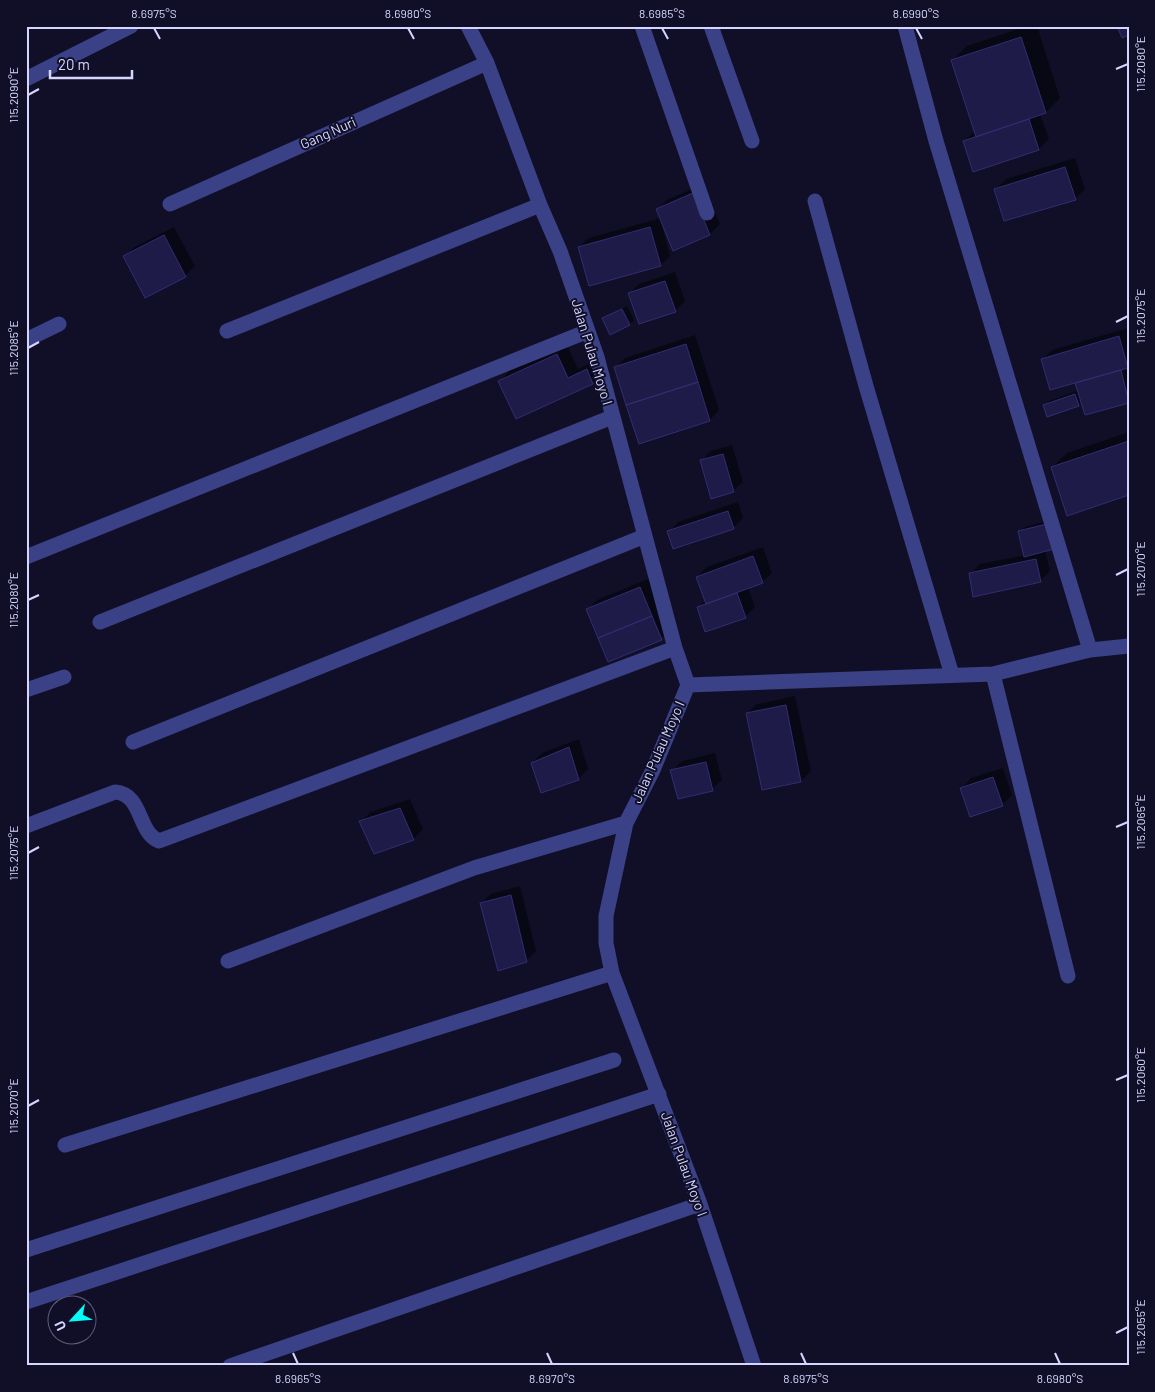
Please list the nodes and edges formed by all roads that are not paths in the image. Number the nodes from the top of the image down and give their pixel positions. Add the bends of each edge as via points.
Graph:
1 (131, 26) edge
2 (468, 26) edge
3 (642, 26) edge
4 (711, 26) edge
5 (905, 26) edge
6 (487, 63) junction
7 (26, 80) edge
8 (752, 141) dead end
9 (815, 201) dead end
10 (170, 204) dead end
11 (540, 205) junction
12 (707, 213) dead end
13 (59, 324) dead end
14 (227, 331) dead end
15 (588, 331) junction
16 (26, 340) edge
17 (612, 417) junction
18 (645, 536) junction
19 (26, 557) edge
20 (100, 622) dead end
21 (1129, 646) edge
22 (675, 648) junction
23 (1090, 650) junction
24 (993, 674) junction
25 (952, 675) junction
26 (64, 677) dead end
27 (688, 685) junction
28 (26, 690) edge
29 (133, 742) dead end
30 (626, 823) junction
31 (26, 826) edge
32 (228, 961) dead end
33 (612, 973) junction
34 (1068, 976) dead end
35 (614, 1060) dead end
36 (659, 1094) junction
37 (65, 1145) dead end
38 (700, 1204) junction
39 (26, 1250) edge
40 (26, 1302) edge
41 (230, 1366) edge
42 (754, 1366) edge

1 - 7 street
2 - 6 street, Jalan Pulau Moyo I
3 - 12 street
4 - 8 street
5 - 23 street via 936,141
6 - 10 street, Gang Nuri
6 - 11 street, Jalan Pulau Moyo I
9 - 25 street
11 - 14 street
11 - 15 street, Jalan Pulau Moyo I
13 - 16 street
15 - 17 street, Jalan Pulau Moyo I
15 - 19 street
17 - 18 street, Jalan Pulau Moyo I
17 - 20 street
18 - 22 street, Jalan Pulau Moyo I
18 - 29 street
21 - 23 street
22 - 27 street, Jalan Pulau Moyo I
22 - 31 street via 159,841 147,829 132,799 116,792
23 - 24 street
24 - 25 street
24 - 34 street
25 - 27 street
26 - 28 street
27 - 30 street, Jalan Pulau Moyo I
30 - 32 street via 474,868
30 - 33 street, Jalan Pulau Moyo I via 606,916 606,944
33 - 36 street, Jalan Pulau Moyo I
33 - 37 street
35 - 39 street
36 - 38 street, Jalan Pulau Moyo I
36 - 40 street
38 - 41 street
38 - 42 street, Jalan Pulau Moyo I

